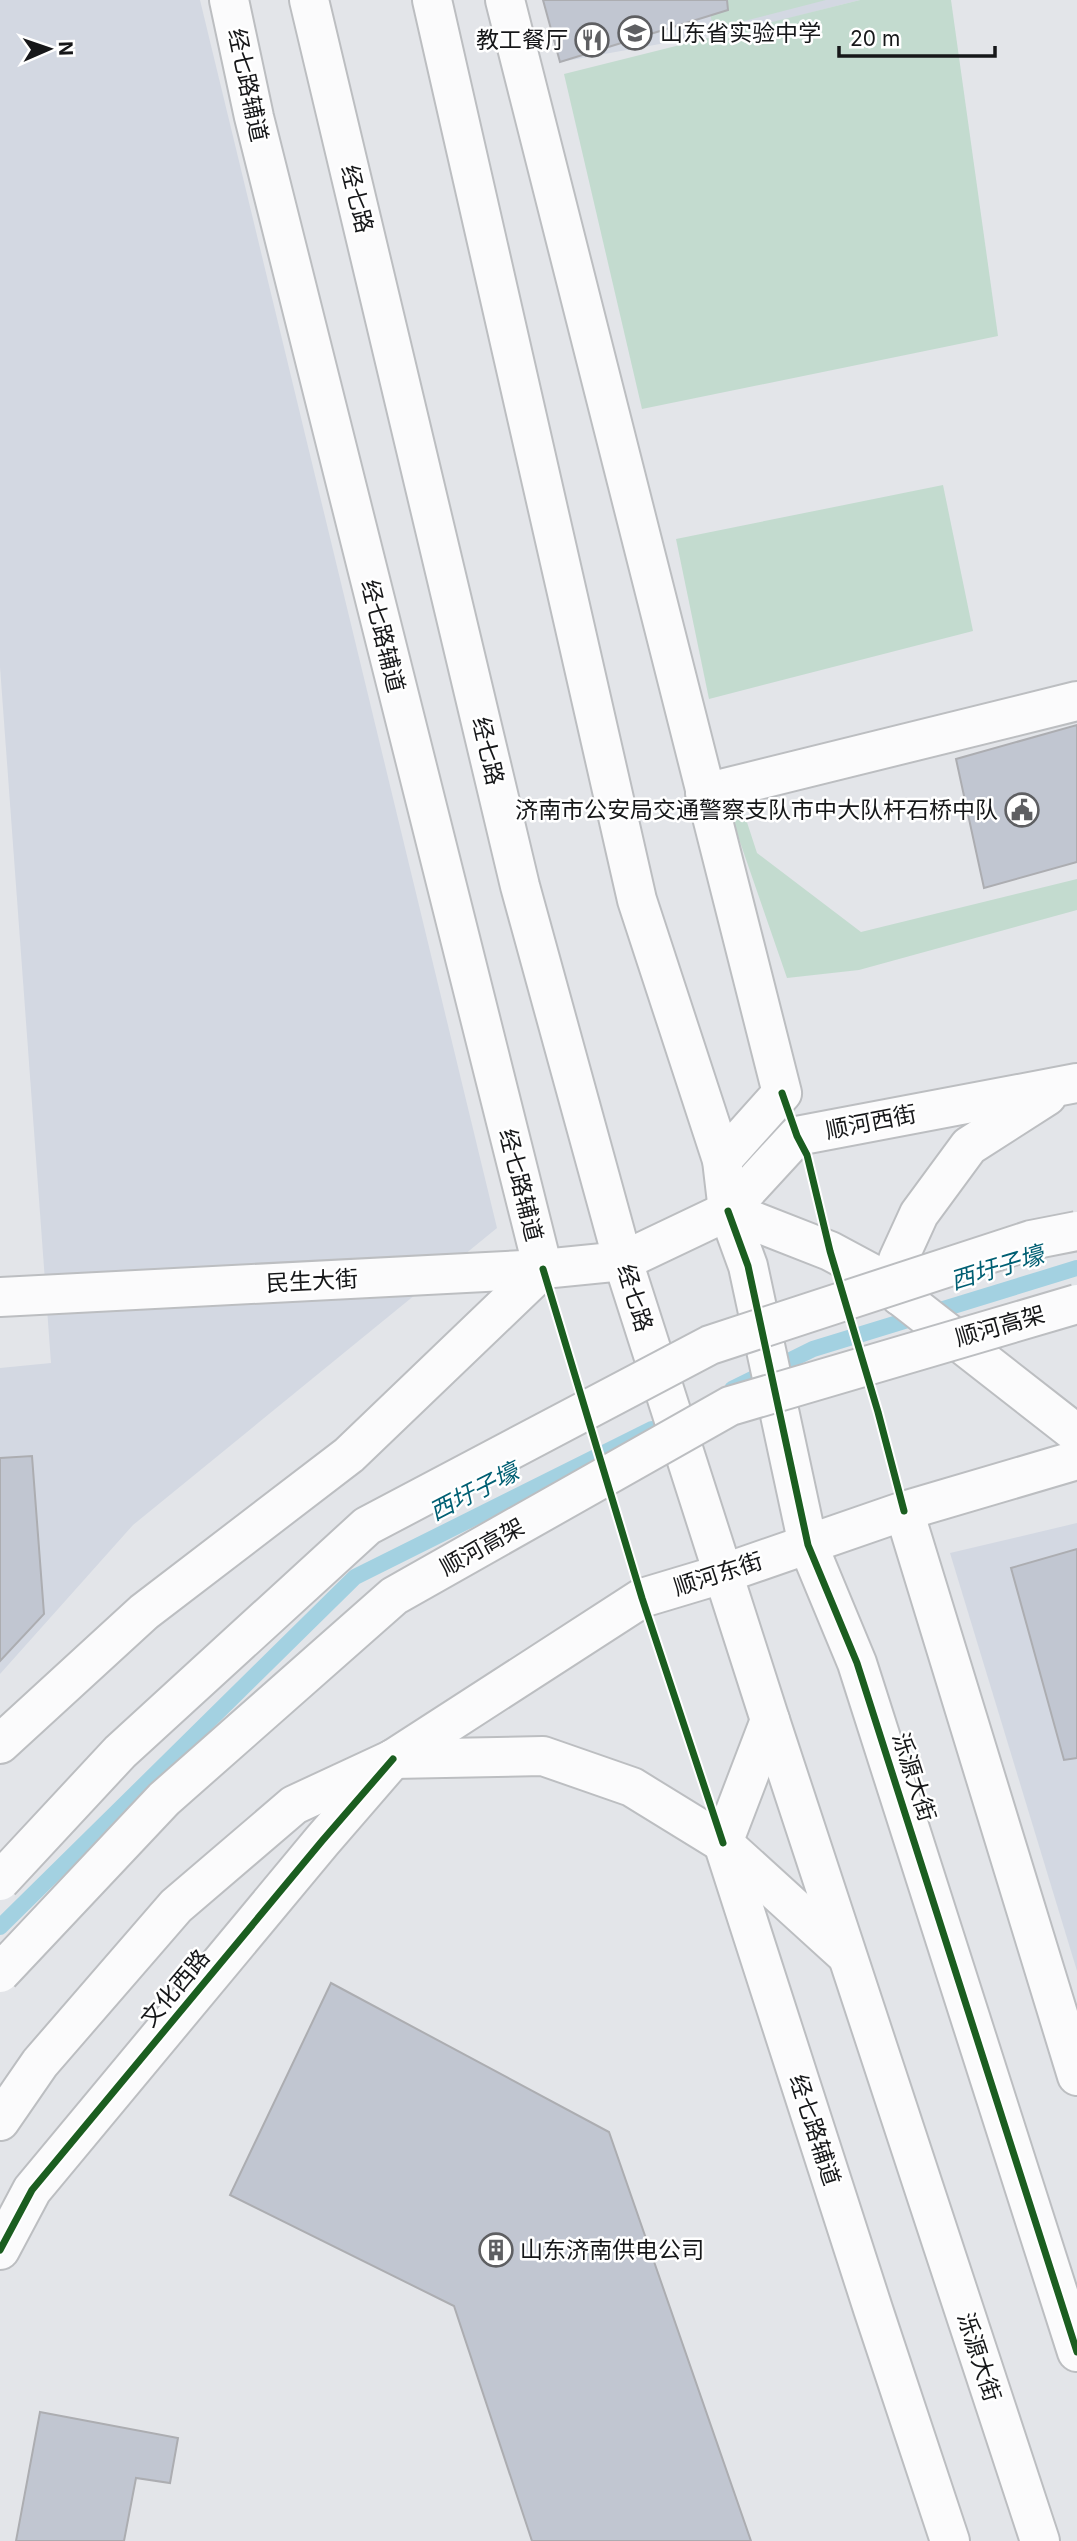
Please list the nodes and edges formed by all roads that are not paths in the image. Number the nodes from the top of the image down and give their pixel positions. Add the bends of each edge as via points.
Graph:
1 (229, 0) edge
2 (309, 0) edge
3 (432, 0) edge
4 (505, 0) edge
5 (1077, 701) edge
6 (705, 793) junction
7 (1069, 1084) edge
8 (722, 1160) junction
9 (728, 1211) junction
10 (1077, 1228) edge
11 (623, 1261) junction
12 (543, 1269) junction
13 (900, 1296) junction
14 (0, 1297) edge
15 (1077, 1304) edge
16 (1077, 1434) edge
17 (1077, 1460) edge
18 (904, 1511) junction
19 (808, 1545) junction
20 (722, 1574) junction
21 (770, 1720) junction
22 (0, 1744) edge
23 (393, 1759) junction
24 (723, 1843) junction
25 (0, 1881) edge
26 (847, 1957) junction
27 (0, 1973) edge
28 (1077, 2076) edge
29 (0, 2121) edge
30 (0, 2250) edge
31 (1077, 2352) edge
32 (950, 2541) edge
33 (1040, 2541) edge

1 - 12 main road, 经七路辅道 via 264,158
2 - 11 main road, 经七路 via 520,886
3 - 8 main road via 637,900
4 - 6 main road
5 - 6 main road
6 - 8 main road via 782,1093
7 - 9 main road, 顺河西街 via 797,1136
7 - 13 main road via 969,1146 919,1214 898,1260
8 - 9 main road
9 - 11 main road, 顺河西街
9 - 13 main road via 830,1251 871,1273
9 - 19 main road, 泺源大街, bridge via 748,1266
10 - 25 main road, bridge via 710,1345 367,1526 120,1752
11 - 12 main road, 民生大街
11 - 20 main road, 经七路, bridge
12 - 14 main road, 民生大街
12 - 22 main road via 349,1455 144,1612
13 - 16 main road
15 - 27 main road, 顺河高架, bridge via 730,1406 394,1596 164,1799
17 - 18 main road, 顺河东街
18 - 19 main road, 顺河东街
18 - 28 main road
19 - 20 main road, 顺河东街
19 - 31 main road, 泺源大街 via 857,1664
20 - 21 main road, 泺源大街
20 - 23 main road, 顺河东街 via 642,1598
21 - 24 main road
21 - 26 main road, 泺源大街
23 - 24 main road via 542,1756 632,1787
23 - 29 main road via 294,1805 176,1906 40,2063
23 - 30 main road, 文化西路 via 32,2190
24 - 26 main road
24 - 32 main road, 经七路辅道
26 - 33 main road, 泺源大街

